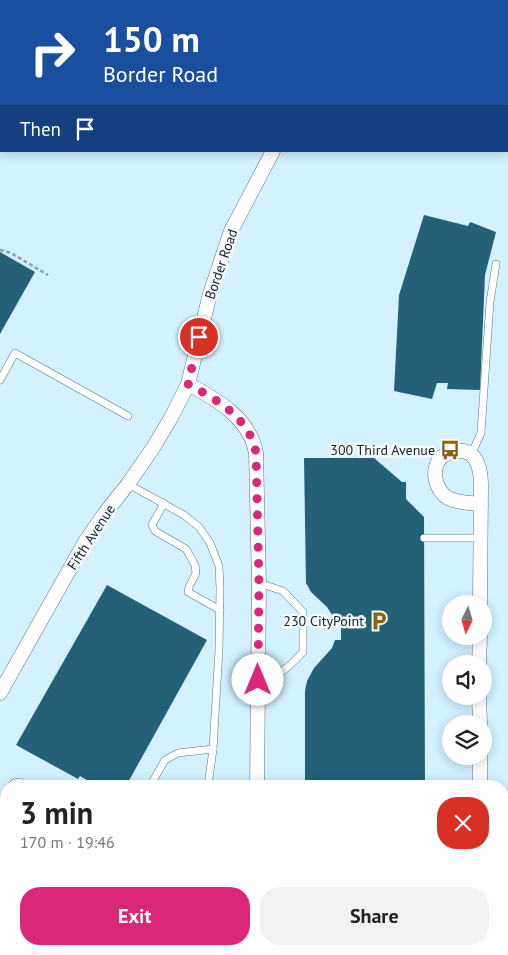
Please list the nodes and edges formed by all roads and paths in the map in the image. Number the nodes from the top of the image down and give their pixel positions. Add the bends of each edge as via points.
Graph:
1 (272, 152) edge
2 (0, 250) edge
3 (496, 264) dead end
4 (48, 274) dead end
5 (0, 380) edge
6 (188, 384) junction
7 (128, 416) dead end
8 (471, 455) junction
9 (128, 484) junction
10 (164, 503) junction
11 (481, 504) junction
12 (424, 538) dead end
13 (481, 538) junction
14 (259, 583) junction
15 (480, 595) edge
16 (220, 610) junction
17 (258, 680) junction
18 (0, 694) edge
19 (213, 749) junction
20 (480, 765) edge
21 (153, 780) edge
22 (209, 780) edge
23 (257, 780) edge
24 (480, 780) edge

1 - 6 street, Border Road via 232,231 210,294
2 - 4 path
3 - 8 lane via 490,302 482,433
5 - 7 lane via 15,353
6 - 9 street, Fifth Avenue via 153,448
6 - 14 street via 223,405 252,439 257,465
8 - 11 street via 481,472
8 - 11 street via 461,451 442,457 435,467 435,476 438,487 448,498
9 - 10 lane
9 - 18 street, Fifth Avenue via 84,542
10 - 16 lane via 199,527 210,543 219,566
10 - 16 lane via 152,524 155,531 186,549 196,573 188,592
11 - 13 street
12 - 13 lane
13 - 15 street
14 - 17 street
14 - 17 lane via 283,591 303,612 303,652 283,672
16 - 19 lane
17 - 23 street
19 - 21 lane via 178,753 165,760
19 - 22 lane
20 - 24 street

